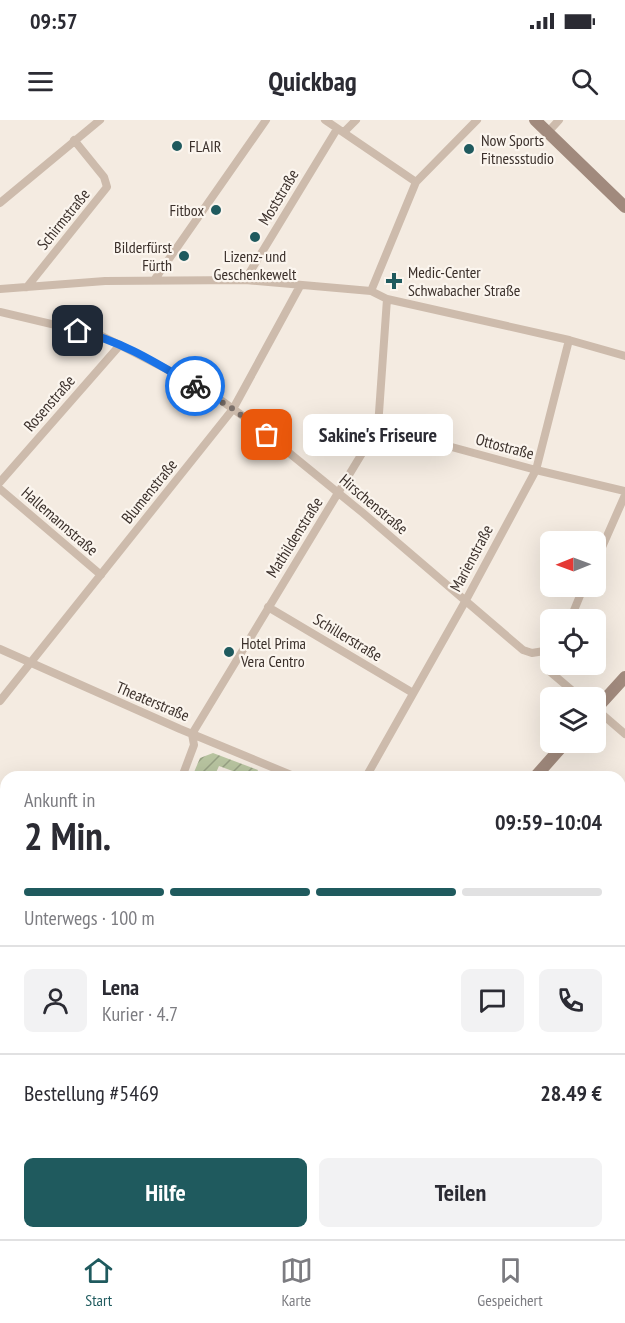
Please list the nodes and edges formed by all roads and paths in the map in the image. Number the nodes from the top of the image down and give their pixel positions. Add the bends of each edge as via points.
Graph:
1 (100, 120) edge
2 (266, 120) edge
3 (325, 120) edge
4 (356, 120) edge
5 (477, 120) edge
6 (535, 120) edge
7 (559, 120) edge
8 (341, 130) junction
9 (548, 132) junction
10 (74, 140) junction
11 (416, 182) junction
12 (0, 203) edge
13 (625, 207) edge
14 (155, 279) junction
15 (245, 280) junction
16 (300, 286) junction
17 (27, 287) junction
18 (0, 289) edge
19 (371, 291) junction
20 (387, 299) junction
21 (0, 312) edge
22 (569, 340) junction
23 (120, 345) junction
24 (625, 356) edge
25 (233, 409) junction
26 (378, 427) junction
27 (536, 470) junction
28 (0, 482) edge
29 (0, 489) edge
30 (338, 493) junction
31 (625, 493) edge
32 (606, 538) edge
33 (100, 575) junction
34 (466, 600) junction
35 (268, 607) junction
36 (0, 649) edge
37 (540, 652) edge
38 (30, 663) junction
39 (555, 675) edge
40 (625, 677) edge
41 (568, 687) edge
42 (413, 693) junction
43 (606, 698) edge
44 (0, 700) edge
45 (606, 718) edge
46 (192, 734) junction
47 (625, 734) edge
48 (557, 753) edge
49 (184, 771) edge
50 (281, 771) edge
51 (369, 771) edge
52 (541, 771) edge

1 - 10 street
2 - 14 street
3 - 8 street
4 - 8 street, Moststraße
5 - 11 street
6 - 9 main road
7 - 9 street
8 - 11 street
8 - 15 street, Moststraße
9 - 13 main road
10 - 12 street
10 - 17 street, Schirmstraße via 104,177 107,187
11 - 19 street
14 - 15 street
14 - 17 street
15 - 16 street
16 - 19 street
16 - 25 street, Blumenstraße
17 - 18 street
19 - 20 street
20 - 22 street
20 - 26 street, Mathildenstraße
21 - 23 street, Hirschenstraße via 102,336
22 - 24 street
22 - 27 street, Marienstraße
23 - 25 street, Hirschenstraße
23 - 28 street, Rosenstraße
25 - 30 street, Hirschenstraße
25 - 33 street, Blumenstraße
26 - 27 street, Ottostraße
26 - 30 street, Mathildenstraße
27 - 31 street, Ottostraße
27 - 34 street, Marienstraße
29 - 33 street, Hallemannstraße
30 - 34 street, Hirschenstraße
30 - 35 street, Mathildenstraße
31 - 32 street
33 - 38 street, Blumenstraße
34 - 37 street, Hirschenstraße via 523,650
34 - 42 street, Marienstraße
35 - 42 street, Schillerstraße
35 - 46 street, Mathildenstraße
36 - 38 street, Theaterstraße
38 - 44 street, Blumenstraße
38 - 46 street, Theaterstraße
39 - 41 street
40 - 43 main road
42 - 51 street, Marienstraße
45 - 47 street
46 - 49 street, Mathildenstraße via 194,745
46 - 50 street, Theaterstraße
48 - 52 main road

